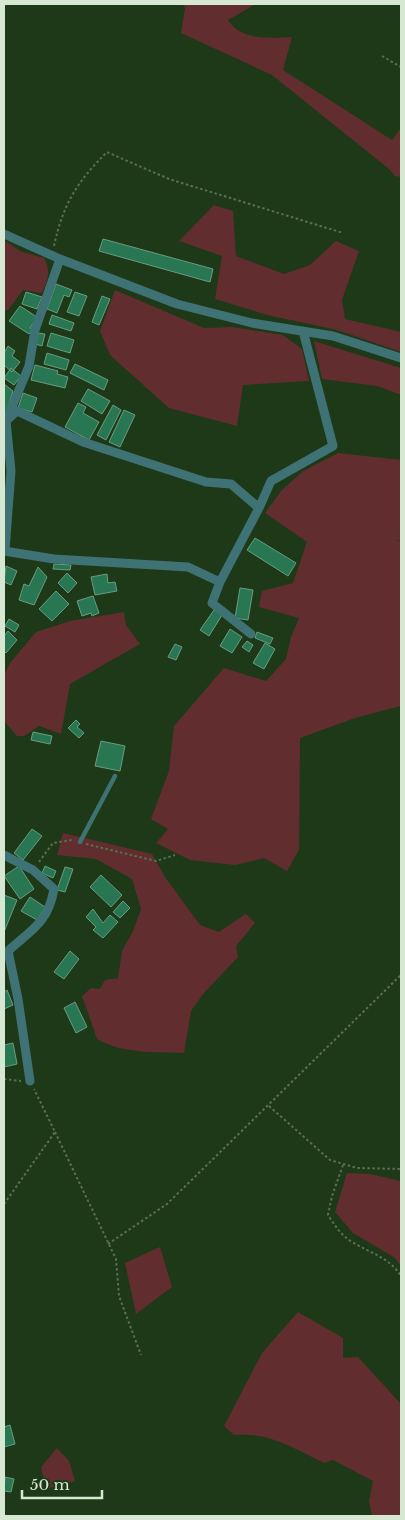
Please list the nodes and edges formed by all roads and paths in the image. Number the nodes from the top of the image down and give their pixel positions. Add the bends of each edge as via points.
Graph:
1 (382, 56) dead end
2 (401, 67) edge
3 (343, 233) dead end
4 (4, 234) edge
5 (56, 258) junction
6 (303, 331) junction
7 (401, 358) edge
8 (5, 420) edge
9 (259, 508) junction
10 (4, 550) edge
11 (220, 582) junction
12 (250, 634) dead end
13 (115, 776) dead end
14 (80, 842) junction
15 (4, 855) edge
16 (175, 855) dead end
17 (33, 870) junction
18 (401, 975) edge
19 (4, 1079) edge
20 (30, 1081) junction
21 (268, 1106) junction
22 (55, 1132) junction
23 (344, 1164) junction
24 (401, 1169) edge
25 (4, 1204) edge
26 (108, 1244) junction
27 (401, 1276) edge
28 (141, 1355) dead end

1 - 2 path
3 - 5 path via 169,178 107,152 83,176 60,217
4 - 5 street
5 - 6 street via 177,304 252,323
5 - 8 street via 29,366
6 - 7 street via 333,336
6 - 9 street via 333,446 271,481
8 - 9 street via 17,411 83,442 206,482 231,484
8 - 10 street via 11,471
9 - 11 street
10 - 11 street via 54,559 188,567
11 - 12 street via 212,603
13 - 14 lane
14 - 16 path via 156,861
14 - 17 path via 68,839 53,843
15 - 17 street
17 - 20 street via 54,889 51,906 45,918 8,950
18 - 21 path
19 - 20 path
20 - 22 path
21 - 23 path via 330,1160
21 - 26 path via 167,1204
22 - 25 path
22 - 26 path
23 - 24 path via 356,1168
23 - 27 path via 328,1215 337,1229 352,1242 374,1252 394,1266
26 - 28 path via 116,1260 119,1296

